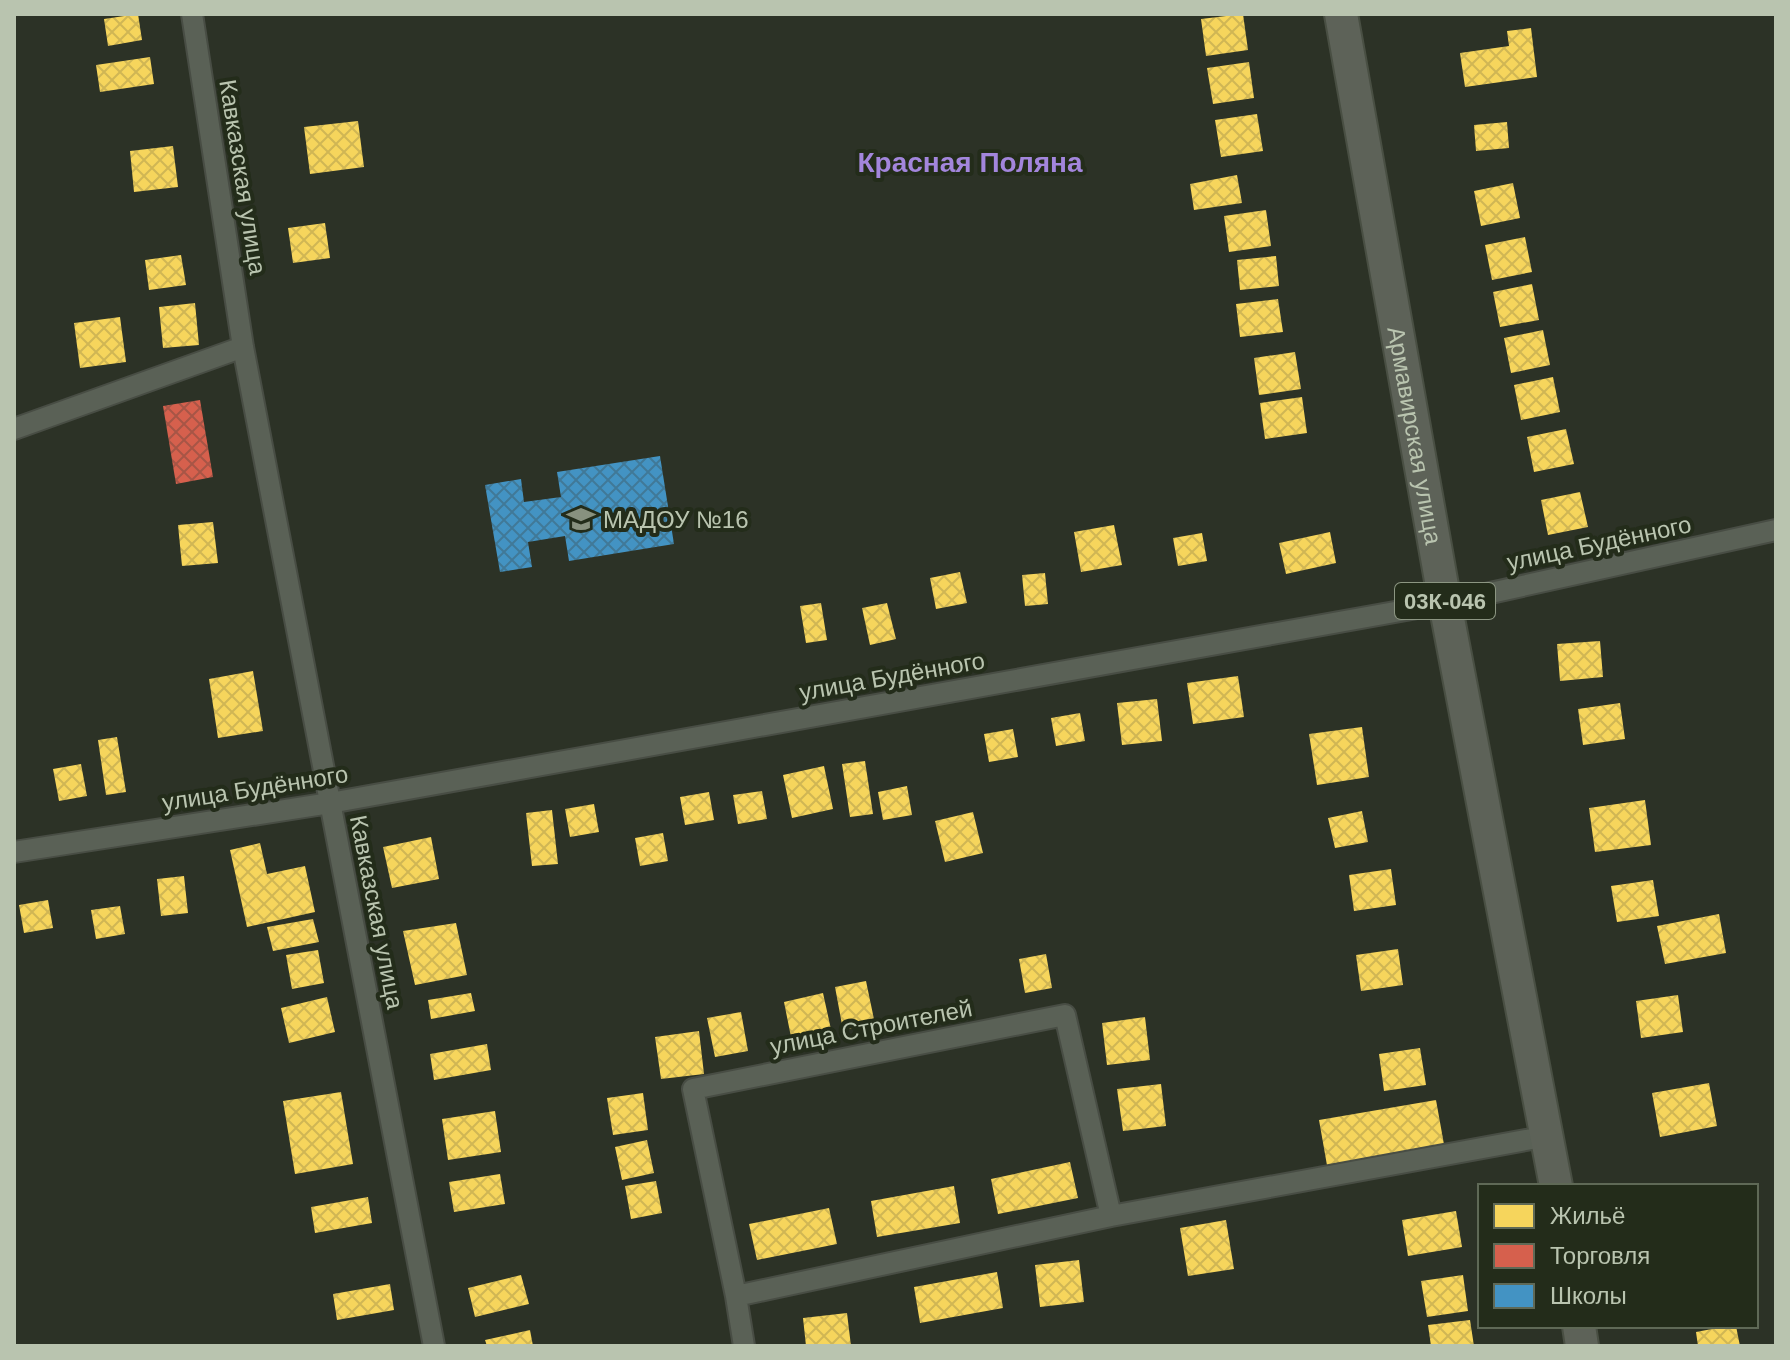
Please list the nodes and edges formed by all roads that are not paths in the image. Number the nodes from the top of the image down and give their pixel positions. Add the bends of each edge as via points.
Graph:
1 (192, 14) edge
2 (1341, 14) edge
3 (243, 347) junction
4 (14, 429) edge
5 (1776, 530) edge
6 (1445, 603) junction
7 (330, 803) junction
8 (14, 852) edge
9 (1548, 1136) junction
10 (1556, 1184) edge
11 (1111, 1216) junction
12 (736, 1296) junction
13 (434, 1346) edge
14 (744, 1346) edge

1 - 3 street, Кавказская улица
2 - 6 main road, Армавирская улица / 03К-046
3 - 4 street
3 - 7 street, Кавказская улица
5 - 6 street, улица Будённого
6 - 7 street, улица Будённого
6 - 9 main road, Армавирская улица / 03К-046
7 - 8 street, улица Будённого
7 - 13 street, Кавказская улица
9 - 10 main road, Армавирская улица / 03К-046
9 - 11 street
11 - 12 street
11 - 12 street, улица Строителей via 1065,1015 693,1089
12 - 14 street, улица Строителей

